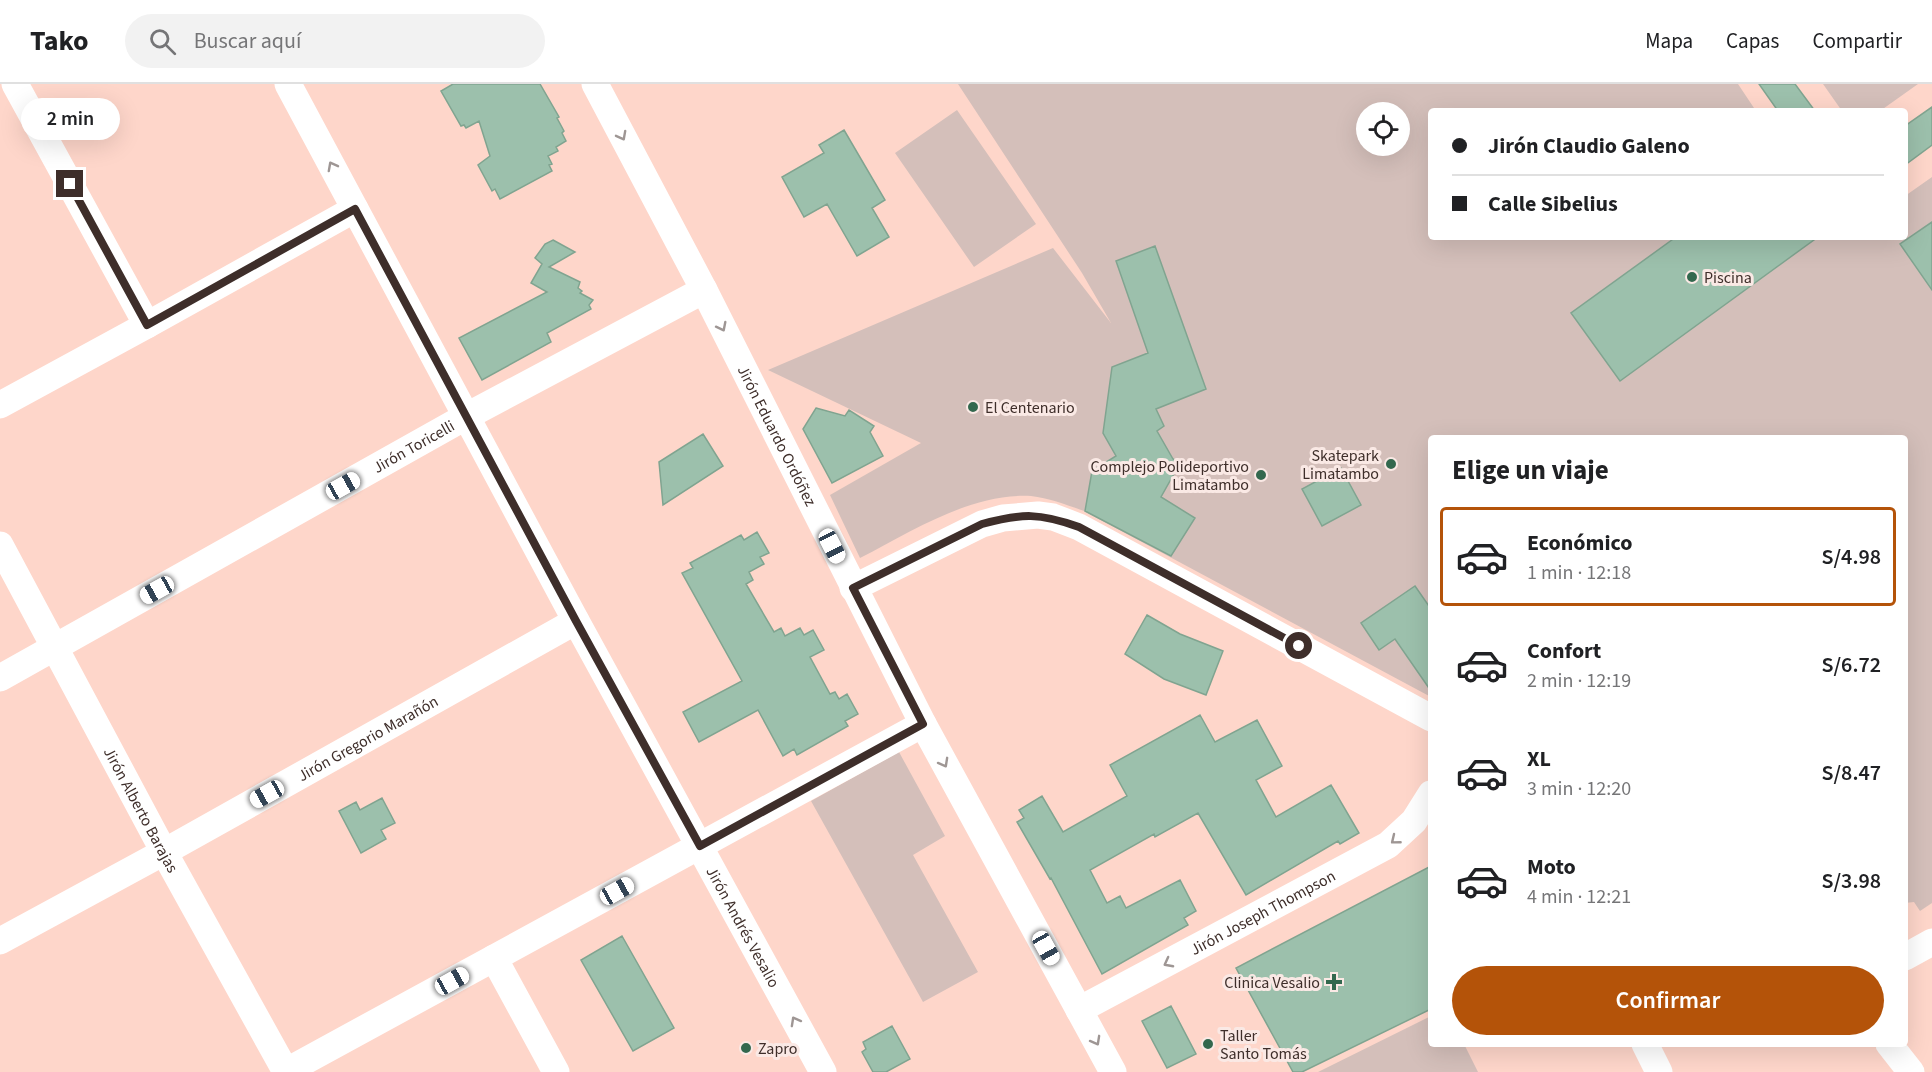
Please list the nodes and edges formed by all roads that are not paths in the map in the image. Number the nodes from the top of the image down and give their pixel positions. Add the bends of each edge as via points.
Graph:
1 (15, 84) edge
2 (288, 84) edge
3 (595, 84) edge
4 (355, 209) junction
5 (704, 290) junction
6 (147, 325) junction
7 (0, 405) edge
8 (467, 416) junction
9 (0, 545) edge
10 (853, 588) junction
11 (576, 621) junction
12 (54, 648) junction
13 (0, 678) edge
14 (1428, 716) edge
15 (923, 724) junction
16 (1428, 799) edge
17 (700, 846) junction
18 (164, 852) junction
19 (0, 941) edge
20 (1932, 942) edge
21 (494, 958) junction
22 (1908, 958) edge
23 (1079, 1010) junction
24 (1646, 1047) edge
25 (1891, 1047) edge
26 (286, 1072) edge
27 (556, 1072) edge
28 (823, 1072) edge
29 (1113, 1072) edge
30 (1659, 1072) edge
31 (1911, 1072) edge

1 - 6 street
4 -> 2 street, Jirón Andrés Vesalio
3 -> 5 street, Jirón Eduardo Ordóñez
4 - 6 street
4 - 8 street, Jirón Andrés Vesalio
5 - 8 street, Jirón Toricelli
5 -> 10 street, Jirón Eduardo Ordóñez
6 - 7 street
8 - 11 street, Jirón Andrés Vesalio
8 - 12 street, Jirón Toricelli
9 - 12 street, Jirón Alberto Barajas
10 - 14 street via 982,524 1023,515 1053,518 1079,527
10 - 15 street, Jirón Eduardo Ordóñez
11 - 17 street, Jirón Andrés Vesalio
11 - 18 street, Jirón Gregorio Marañón
12 - 13 street, Jirón Toricelli
12 - 18 street, Jirón Alberto Barajas
15 - 17 street
15 -> 23 street, Jirón Eduardo Ordóñez
16 -> 23 street, Jirón Joseph Thompson via 1414,821 1388,845
17 - 21 street
28 -> 17 street, Jirón Andrés Vesalio
18 - 19 street, Jirón Gregorio Marañón
18 - 26 street, Jirón Alberto Barajas
20 - 22 street
21 - 26 street
21 - 27 street
23 -> 29 street, Jirón Eduardo Ordóñez
24 - 30 street
25 - 31 street

